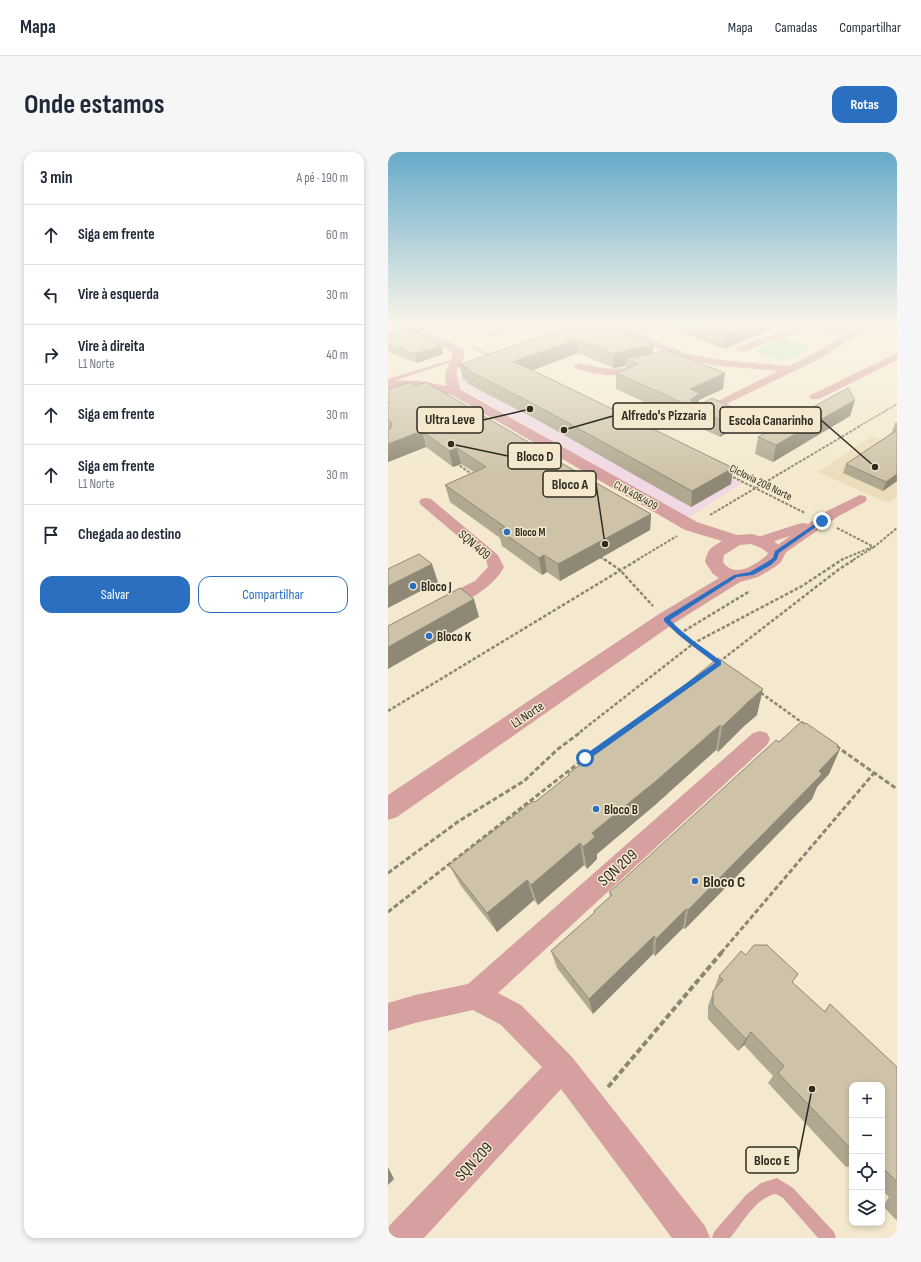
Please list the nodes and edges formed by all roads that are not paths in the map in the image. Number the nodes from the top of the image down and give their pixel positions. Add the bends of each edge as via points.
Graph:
1 (416, 375) edge
2 (427, 375) edge
3 (450, 375) edge
4 (779, 375) edge
5 (860, 375) edge
6 (388, 383) edge
7 (404, 384) junction
8 (456, 392) junction
9 (815, 397) dead end
10 (697, 416) edge
11 (860, 499) dead end
12 (426, 502) dead end
13 (822, 521) junction
14 (691, 526) junction
15 (736, 540) junction
16 (760, 540) junction
17 (777, 552) junction
18 (724, 566) junction
19 (430, 610) edge
20 (760, 739) dead end
21 (388, 808) edge
22 (475, 996) junction
23 (388, 1016) edge
24 (562, 1067) junction
25 (401, 1238) edge
26 (693, 1238) edge
27 (720, 1238) edge
28 (828, 1238) edge

1 - 6 lane
2 - 7 street
3 - 8 street via 449,378
4 - 10 street
5 - 9 street
6 - 7 street
7 - 8 street, CLN 408/409
8 - 14 street, CLN 408/409
11 - 13 street
12 - 19 street, SQN 409 via 493,558 496,566 494,574 486,581
13 - 16 street
13 - 17 street
14 - 15 street, CLN 408/409
14 - 18 street, CLN 408/409
15 - 16 street
15 - 18 street, L1 Norte
16 - 17 street
17 - 18 street via 776,558 751,574
18 - 21 street, L1 Norte via 666,619
20 - 22 street, SQN 209
22 - 23 street, SQN 209
22 - 24 street via 510,1015
24 - 25 street, SQN 209
24 - 26 street
27 - 28 lane via 751,1200 766,1188 777,1186 788,1193

